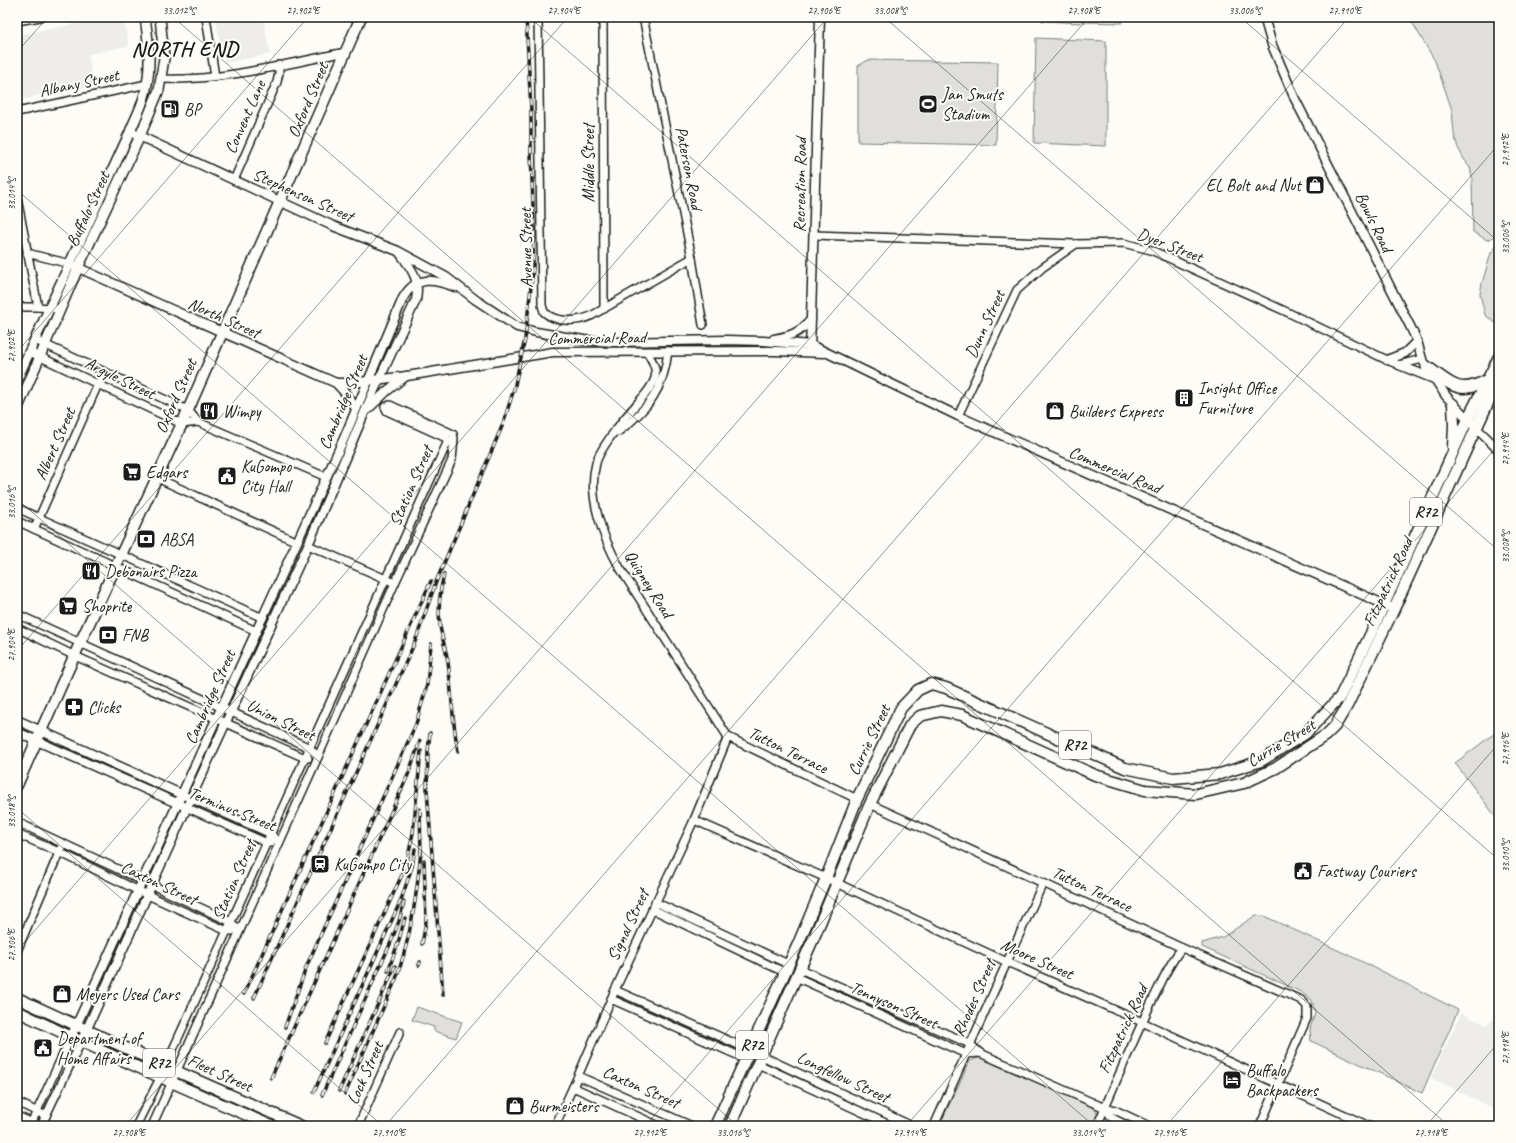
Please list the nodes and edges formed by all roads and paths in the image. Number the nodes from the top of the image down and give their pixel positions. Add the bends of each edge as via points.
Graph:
1 (40, 17) edge
2 (145, 17) edge
3 (160, 17) edge
4 (206, 17) edge
5 (361, 17) edge
6 (538, 17) edge
7 (603, 17) edge
8 (643, 17) edge
9 (820, 17) edge
10 (1264, 17) edge
11 (28, 18) edge
12 (17, 21) edge
13 (346, 52) junction
14 (279, 65) junction
15 (216, 77) junction
16 (161, 79) junction
17 (147, 84) junction
18 (17, 112) edge
19 (130, 132) junction
20 (140, 136) junction
21 (234, 180) junction
22 (17, 198) edge
23 (281, 202) junction
24 (814, 235) junction
25 (1076, 244) junction
26 (398, 251) junction
27 (28, 253) junction
28 (692, 258) junction
29 (74, 266) junction
30 (417, 283) junction
31 (461, 289) junction
32 (17, 307) edge
33 (38, 307) junction
34 (49, 307) junction
35 (60, 309) junction
36 (604, 309) junction
37 (811, 320) junction
38 (703, 325) dead end
39 (222, 333) junction
40 (35, 340) junction
41 (763, 341) junction
42 (1417, 341) junction
43 (46, 345) junction
44 (811, 349) junction
45 (668, 351) junction
46 (30, 352) junction
47 (647, 352) junction
48 (41, 357) junction
49 (1499, 358) edge
50 (1387, 360) junction
51 (1425, 363) junction
52 (1400, 365) junction
53 (20, 368) edge
54 (34, 370) junction
55 (103, 372) junction
56 (407, 376) junction
57 (1434, 378) junction
58 (17, 379) edge
59 (379, 379) junction
60 (1494, 379) edge
61 (369, 380) junction
62 (336, 383) junction
63 (98, 384) junction
64 (1453, 404) junction
65 (356, 409) junction
66 (17, 410) edge
67 (188, 410) junction
68 (365, 412) junction
69 (958, 416) junction
70 (1468, 419) junction
71 (198, 422) junction
72 (182, 424) junction
73 (1476, 428) junction
74 (613, 435) junction
75 (1453, 450) junction
76 (1499, 450) edge
77 (326, 477) junction
78 (157, 478) junction
79 (17, 508) edge
80 (38, 518) junction
81 (17, 521) edge
82 (34, 529) junction
83 (297, 542) junction
84 (308, 545) junction
85 (121, 554) junction
86 (116, 566) junction
87 (386, 578) junction
88 (395, 583) junction
89 (1384, 605) junction
90 (1394, 609) junction
91 (17, 614) edge
92 (263, 618) junction
93 (17, 628) edge
94 (256, 631) junction
95 (80, 643) junction
96 (75, 656) junction
97 (1340, 697) joint
98 (222, 708) junction
99 (230, 712) junction
100 (217, 718) junction
101 (17, 720) edge
102 (226, 722) junction
103 (1335, 726) joint
104 (42, 731) junction
105 (17, 732) edge
106 (728, 737) junction
107 (37, 742) junction
108 (310, 748) junction
109 (318, 757) junction
110 (305, 758) junction
111 (17, 785) edge
112 (290, 792) junction
113 (187, 796) junction
114 (300, 796) junction
115 (857, 799) junction
116 (870, 804) junction
117 (182, 806) junction
118 (694, 820) junction
119 (17, 822) edge
120 (17, 834) edge
121 (271, 834) junction
122 (64, 842) junction
123 (267, 843) junction
124 (279, 843) junction
125 (59, 852) junction
126 (826, 878) junction
127 (143, 881) junction
128 (836, 883) junction
129 (1043, 883) junction
130 (152, 885) junction
131 (139, 891) junction
132 (147, 894) junction
133 (655, 902) junction
134 (652, 909) junction
135 (231, 922) junction
136 (227, 931) junction
137 (239, 931) junction
138 (1182, 948) junction
139 (17, 950) edge
140 (1007, 962) junction
141 (786, 968) junction
142 (798, 973) junction
143 (615, 990) junction
144 (17, 998) edge
145 (611, 999) junction
146 (17, 1011) edge
147 (1142, 1022) junction
148 (82, 1028) junction
149 (400, 1032) dead end
150 (71, 1037) junction
151 (81, 1042) junction
152 (970, 1044) junction
153 (980, 1053) junction
154 (966, 1054) junction
155 (748, 1055) junction
156 (760, 1060) junction
157 (165, 1066) junction
158 (176, 1071) junction
159 (578, 1076) junction
160 (160, 1078) junction
161 (170, 1083) junction
162 (1278, 1083) junction
163 (573, 1087) junction
164 (233, 1097) junction
165 (17, 1102) edge
166 (228, 1108) junction
167 (1105, 1108) junction
168 (36, 1111) junction
169 (17, 1116) edge
170 (46, 1116) junction
171 (31, 1124) edge
172 (41, 1126) edge
173 (136, 1126) edge
174 (152, 1126) edge
175 (272, 1126) edge
176 (301, 1126) edge
177 (358, 1126) edge
178 (555, 1126) edge
179 (659, 1126) edge
180 (692, 1126) edge
181 (715, 1126) edge
182 (730, 1126) edge
183 (892, 1126) edge
184 (912, 1126) edge
185 (934, 1126) edge
186 (1097, 1126) edge
187 (1128, 1126) edge
188 (1150, 1126) edge
189 (1260, 1126) edge
190 (1369, 1126) edge

1 - 11 street
2 - 17 main road, Buffalo Street via 150,56
3 - 16 main road, Buffalo Street via 164,58
4 - 15 street
5 - 13 main road, Oxford Street
6 - 36 street, Avenue Street via 543,309 554,318 572,320 582,320
7 - 36 street, Middle Street
8 - 28 street, Paterson Road
9 - 24 street, Recreation Road
10 - 42 street, Bowls Road via 1272,45 1295,99
11 - 12 street
13 - 14 street
13 - 23 main road, Oxford Street
14 - 15 street
14 - 21 street, Convent Lane via 277,82
15 - 16 street
16 - 20 main road, Buffalo Street
17 - 18 street, Albany Street
17 - 19 main road, Buffalo Street
19 - 20 street, Stephenson Street
19 - 29 main road, Buffalo Street
20 - 21 street, Stephenson Street
20 - 29 main road, Buffalo Street
21 - 23 street, Stephenson Street
22 - 27 street
23 - 26 street, Stephenson Street via 333,226
23 - 39 main road, Oxford Street
24 - 25 street, Dyer Street
24 - 37 street, Recreation Road
25 - 50 street, Dyer Street via 1123,243 1151,250
25 - 69 street, Dunn Street via 1017,290
26 - 30 street via 416,275
26 - 31 street, Stephenson Street via 446,277
27 - 29 street
27 - 33 street
28 - 36 street, Avenue Street
28 - 38 street, Paterson Road
29 - 34 main road, Buffalo Street
29 - 35 main road, Buffalo Street
29 - 39 street, North Street
30 - 31 street via 424,280 433,281
30 - 59 street, Cambridge Street via 416,300
30 - 61 street, Cambridge Street via 403,298
31 - 41 street, Commercial Road via 517,327 536,332 614,342
32 - 33 street
33 - 34 street
34 - 35 street
34 - 40 main road, Buffalo Street
35 - 43 main road, Buffalo Street
37 - 41 street via 802,330
37 - 44 street, Recreation Road
39 - 62 street, North Street
39 - 67 main road, Oxford Street
40 - 43 street, Argyle Street
40 - 46 main road, Buffalo Street
41 - 44 street, Commercial Road
42 - 50 street via 1405,353
42 - 51 street, Bowls Road
43 - 48 main road, Buffalo Street
43 - 55 street, Argyle Street
44 - 45 street, Commercial Road
44 - 69 street, Commercial Road via 827,353
45 - 47 street, Commercial Road
45 - 74 street, Quigney Road via 660,387 638,416
46 - 48 street, Argyle Street
46 - 53 main road, Buffalo Street
47 - 56 street, Commercial Road via 553,352
47 - 74 street, Quigney Road via 654,363 655,377 648,391
48 - 54 main road, Buffalo Street
48 - 63 street, Argyle Street
49 - 60 highway, R72
50 - 52 street, Dyer Street
51 - 52 street
51 - 57 street, Bowls Road
51 - 60 highway via 1456,387 1476,387
52 - 57 street
53 - 54 street
53 - 58 main road, Buffalo Street
54 - 66 main road, Buffalo Street
55 - 63 street, Albert Street
55 - 67 street, Argyle Street
56 - 59 street, Commercial Road
56 - 68 street
57 - 64 street, Bowls Road
59 - 61 street, Commercial Road
59 - 68 street, Cambridge Street
60 - 70 highway, R72
60 - 73 highway, R72
61 - 62 street, North Street
61 - 65 street, Cambridge Street
62 - 65 street
63 - 72 street, Argyle Street
63 - 80 street, Albert Street
64 - 70 street, Bowls Road
64 - 75 main road
65 - 77 street, Cambridge Street
67 - 71 street, Argyle Street
67 - 72 main road, Oxford Street
68 - 84 street, Cambridge Street
69 - 89 street, Commercial Road
70 - 73 street, Bowls Road
70 - 75 main road, Fitzpatrick Road / R72
71 - 72 street
71 - 77 street, Argyle Street
72 - 78 main road, Oxford Street
73 - 76 street, Bowls Road
73 - 90 main road, Fitzpatrick Road / R72
74 - 106 street, Quigney Road via 596,462 594,486 598,515 606,541 620,568
75 - 89 main road, Fitzpatrick Road / R72
77 - 83 street, Cambridge Street
78 - 83 street
78 - 85 main road, Oxford Street
79 - 80 street
80 - 82 street, Albert Street
80 - 85 street
81 - 82 street
82 - 86 street
83 - 92 street, Cambridge Street
84 - 87 street
84 - 99 street, Cambridge Street
85 - 86 main road, Oxford Street
85 - 92 street
86 - 94 street
86 - 95 main road, Oxford Street
87 - 88 street
87 - 88 street, Station Street via 447,441 444,437 387,411 385,408 388,404 449,431 454,438 451,462
87 - 108 street, Station Street
88 - 109 street, Station Street
89 - 90 street, Commercial Road
89 - 97 main road, Fitzpatrick Road / R72
90 - 103 main road, Fitzpatrick Road / R72
91 - 95 street, Union Street
92 - 94 street, Cambridge Street
93 - 96 street, Union Street
94 - 98 street, Cambridge Street
95 - 96 main road, Oxford Street
95 - 98 street, Union Street
96 - 100 street, Union Street
96 - 104 main road, Oxford Street
97 - 115 main road, Currie Street / R72 via 1305,734 1261,760 1220,774 1173,778 1125,768 946,688 930,684 918,690 901,708
98 - 99 street, Union Street
98 - 100 street, Cambridge Street
99 - 102 street, Cambridge Street
99 - 108 street, Union Street
100 - 102 street, Union Street
100 - 113 street, Cambridge Street
101 - 104 street, Terminus Street
102 - 110 street, Union Street
102 - 113 street, Cambridge Street
103 - 116 main road, Currie Street / R72 via 1326,735 1276,768 1244,783 1196,794 1145,790 1095,775 962,715 940,711 920,716 910,725
104 - 107 main road, Oxford Street
104 - 113 street, Terminus Street
105 - 107 street, Terminus Street
106 - 115 street, Tutton Terrace
106 - 118 street, Signal Street
107 - 111 main road, Oxford Street
107 - 117 street, Terminus Street
108 - 109 street, Union Street
108 - 110 street, Station Street
109 - 110 street, Union Street
109 - 114 street, Station Street
110 - 112 street, Station Street
112 - 114 street
112 - 121 street, Station Street
113 - 117 street, Cambridge Street
113 - 121 street, Terminus Street
114 - 124 street, Station Street
115 - 126 main road, Currie Street / R72
116 - 128 main road, Currie Street / R72
116 - 129 street, Tutton Terrace
117 - 123 street, Terminus Street
117 - 127 street, Cambridge Street
117 - 130 street, Cambridge Street
118 - 126 street, Moore Street
118 - 133 street, Signal Street
119 - 122 street, Caxton Street
120 - 125 street, Caxton Street
121 - 123 street, Station Street
121 - 124 street, Terminus Street
122 - 125 street
122 - 127 street, Caxton Street
123 - 124 street, Terminus Street
123 - 135 street, Station Street
124 - 137 street, Station Street
125 - 131 street, Caxton Street
125 - 139 street
126 - 128 street, Moore Street
126 - 141 main road, Currie Street / R72
127 - 130 street, Caxton Street
127 - 131 street, Cambridge Street
128 - 140 street, Moore Street
128 - 142 main road, Currie Street / R72
129 - 138 street, Tutton Terrace
129 - 140 street, Rhodes Street
130 - 132 street, Cambridge Street
130 - 135 street, Caxton Street
131 - 132 street, Caxton Street
131 - 148 street, Cambridge Street
132 - 136 street, Caxton Street
132 - 148 street, Cambridge Street
133 - 134 street, Signal Street
133 - 141 street
134 - 141 street
134 - 143 street, Signal Street
135 - 136 street, Station Street
135 - 137 street, Caxton Street
136 - 137 street, Caxton Street
136 - 157 street, Station Street
137 - 158 street, Station Street
138 - 147 street, Fitzpatrick Road via 1168,968
138 - 162 street, Tutton Terrace via 1301,1000 1307,1006 1307,1018
140 - 147 street, Moore Street
140 - 152 street, Rhodes Street
141 - 155 main road, Currie Street / R72
142 - 152 street, Tennyson Street
142 - 154 street, Tennyson Street
142 - 156 main road, Currie Street / R72
143 - 145 street, Signal Street
143 - 155 street
144 - 148 main road, Fleet Street / R72
145 - 155 street
145 - 159 street, Signal Street
146 - 150 main road, Fleet Street / R72
147 - 162 street, Moore Street
147 - 167 street, Fitzpatrick Road
148 - 150 street, Cambridge Street
148 - 151 street, Cambridge Street
148 - 157 main road, Fleet Street / R72
149 - 177 street, Lock Street
150 - 151 main road, Fleet Street / R72
150 - 168 street, Cambridge Street
151 - 160 main road, Fleet Street / R72
151 - 170 street, Cambridge Street
152 - 153 street, Tennyson Street
152 - 154 street, Rhodes Street
153 - 154 street, Tennyson Street
153 - 167 street, Tennyson Street
154 - 185 street, Rhodes Street
155 - 181 main road, Currie Street / R72
156 - 182 main road, Currie Street / R72
156 - 183 street, Longfellow Street
156 - 184 street, Longfellow Street
157 - 158 main road, Fleet Street / R72
157 - 160 street, Station Street
158 - 161 street, Station Street
158 - 164 main road, Fleet Street / R72
159 - 163 street, Signal Street
159 - 180 street, Caxton Street
160 - 161 main road, Fleet Street / R72
160 - 173 street, Station Street
161 - 166 main road, Fleet Street / R72
161 - 174 street, Station Street
162 - 189 street
162 - 190 street, Moore Street
163 - 178 street, Signal Street
163 - 179 street, Caxton Street
164 - 166 main road
164 - 176 main road, Fleet Street / R72
165 - 168 street
166 - 175 main road, Fleet Street / R72
167 - 186 street, Fitzpatrick Road
167 - 187 street, Tennyson Street via 1112,1118
167 - 188 street, Tennyson Street
168 - 170 street
168 - 171 street, Cambridge Street
169 - 171 street
170 - 172 street, Cambridge Street
171 - 172 street

